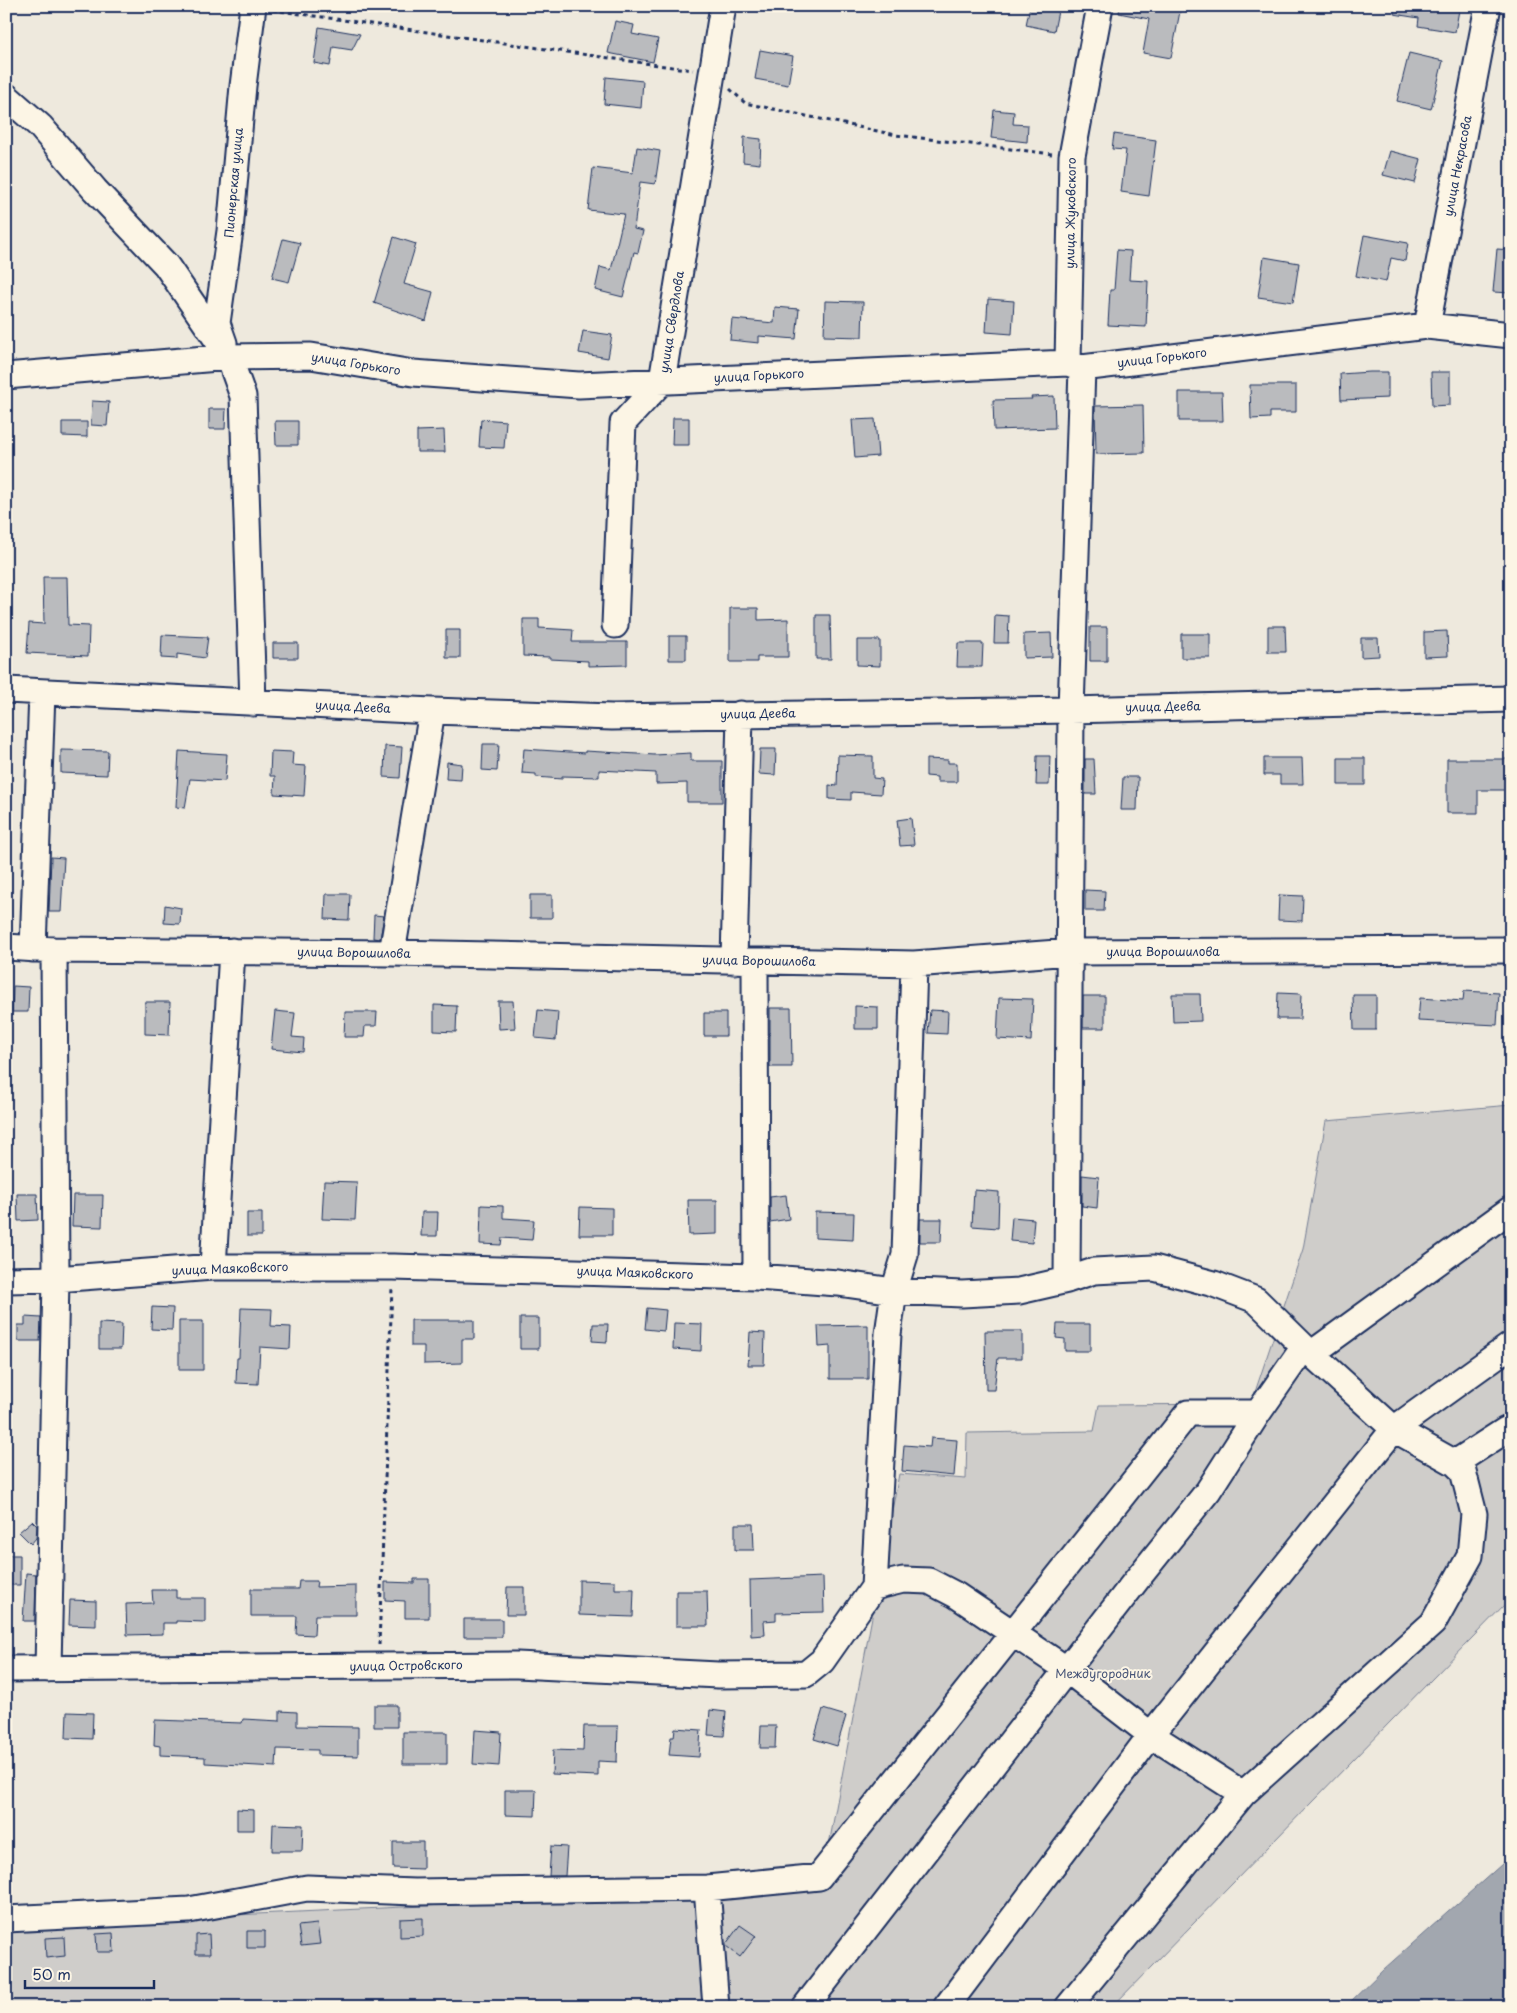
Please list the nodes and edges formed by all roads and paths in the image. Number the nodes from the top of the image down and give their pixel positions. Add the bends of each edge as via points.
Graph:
1 (723, 6) edge
2 (1100, 6) edge
3 (1488, 6) edge
4 (253, 7) edge
5 (713, 73) junction
6 (6, 96) edge
7 (1072, 156) junction
8 (1427, 326) junction
9 (1511, 335) edge
10 (229, 357) junction
11 (1075, 365) junction
12 (6, 376) edge
13 (662, 381) junction
14 (615, 626) dead end
15 (6, 690) edge
16 (42, 692) junction
17 (1511, 699) edge
18 (253, 703) junction
19 (1071, 710) junction
20 (432, 711) junction
21 (740, 714) junction
22 (6, 947) edge
23 (43, 950) junction
24 (1511, 950) edge
25 (232, 952) junction
26 (1070, 952) junction
27 (392, 953) junction
28 (745, 961) junction
29 (914, 964) junction
30 (1511, 1209) edge
31 (213, 1267) junction
32 (393, 1267) junction
33 (756, 1276) junction
34 (56, 1279) junction
35 (6, 1280) edge
36 (1067, 1280) junction
37 (894, 1290) junction
38 (1511, 1345) edge
39 (1308, 1350) junction
40 (1258, 1412) junction
41 (1394, 1429) junction
42 (1511, 1432) edge
43 (1455, 1463) junction
44 (874, 1587) junction
45 (1013, 1632) junction
46 (378, 1666) junction
47 (6, 1669) edge
48 (48, 1669) junction
49 (1066, 1669) junction
50 (1151, 1735) junction
51 (1243, 1794) junction
52 (707, 1888) junction
53 (6, 1919) edge
54 (716, 2007) edge
55 (805, 2007) edge
56 (946, 2007) edge
57 (1068, 2007) edge

1 - 5 street, улица Свердлова
2 - 7 street, улица Жуковского
3 - 8 street, улица Некрасова
4 - 5 path
4 - 10 street, Пионерская улица via 218,323
5 - 7 path via 745,103 896,135
5 - 13 street, улица Свердлова
6 - 10 street via 40,126 166,265
7 - 11 street, улица Жуковского
8 - 9 street, улица Горького
8 - 11 street, улица Горького
10 - 12 street, улица Горького
10 - 13 street, улица Горького via 311,356 413,373 579,385
10 - 18 street via 243,396
11 - 13 street, улица Горького
11 - 19 street, улица Жуковского
13 - 14 street, улица Свердлова via 623,423
15 - 16 street, улица Деева
16 - 18 street, улица Деева
16 - 23 street
17 - 19 street, улица Деева
18 - 20 street, улица Деева
19 - 21 street, улица Деева
19 - 26 street, улица Жуковского
20 - 21 street, улица Деева via 612,717
20 - 27 street
21 - 28 street
22 - 23 street, улица Ворошилова
23 - 25 street, улица Ворошилова
23 - 34 street
24 - 26 street, улица Ворошилова
25 - 27 street, улица Ворошилова
25 - 31 street
26 - 29 street, улица Ворошилова
26 - 36 street, улица Жуковского
27 - 28 street, улица Ворошилова
28 - 29 street, улица Ворошилова
28 - 33 street
29 - 37 street via 905,1255
30 - 39 street
31 - 32 street, улица Маяковского
31 - 34 street, улица Маяковского
32 - 33 street, улица Маяковского
32 - 46 path
33 - 37 street, улица Маяковского
34 - 35 street, улица Маяковского
34 - 48 street
36 - 37 street, улица Маяковского via 1019,1291 962,1294
36 - 39 street, улица Маяковского via 1094,1271 1154,1268 1214,1284 1256,1300
37 - 44 street via 888,1334
38 - 41 street
39 - 40 street
39 - 41 street
40 - 45 street via 1188,1413
40 - 49 street via 1208,1491
41 - 43 street
41 - 50 street
42 - 43 street via 1506,1430
43 - 51 street via 1463,1471 1474,1514 1470,1556 1432,1623
44 - 45 street via 903,1580 929,1581
44 - 46 street, улица Островского via 822,1662 806,1674 718,1675 517,1665
45 - 49 street
45 - 52 street via 819,1877
46 - 48 street, улица Островского
47 - 48 street, улица Островского
49 - 50 street
49 - 55 street
50 - 51 street
50 - 56 street
51 - 57 street
52 - 53 street via 415,1892 307,1888 189,1910
52 - 54 street

